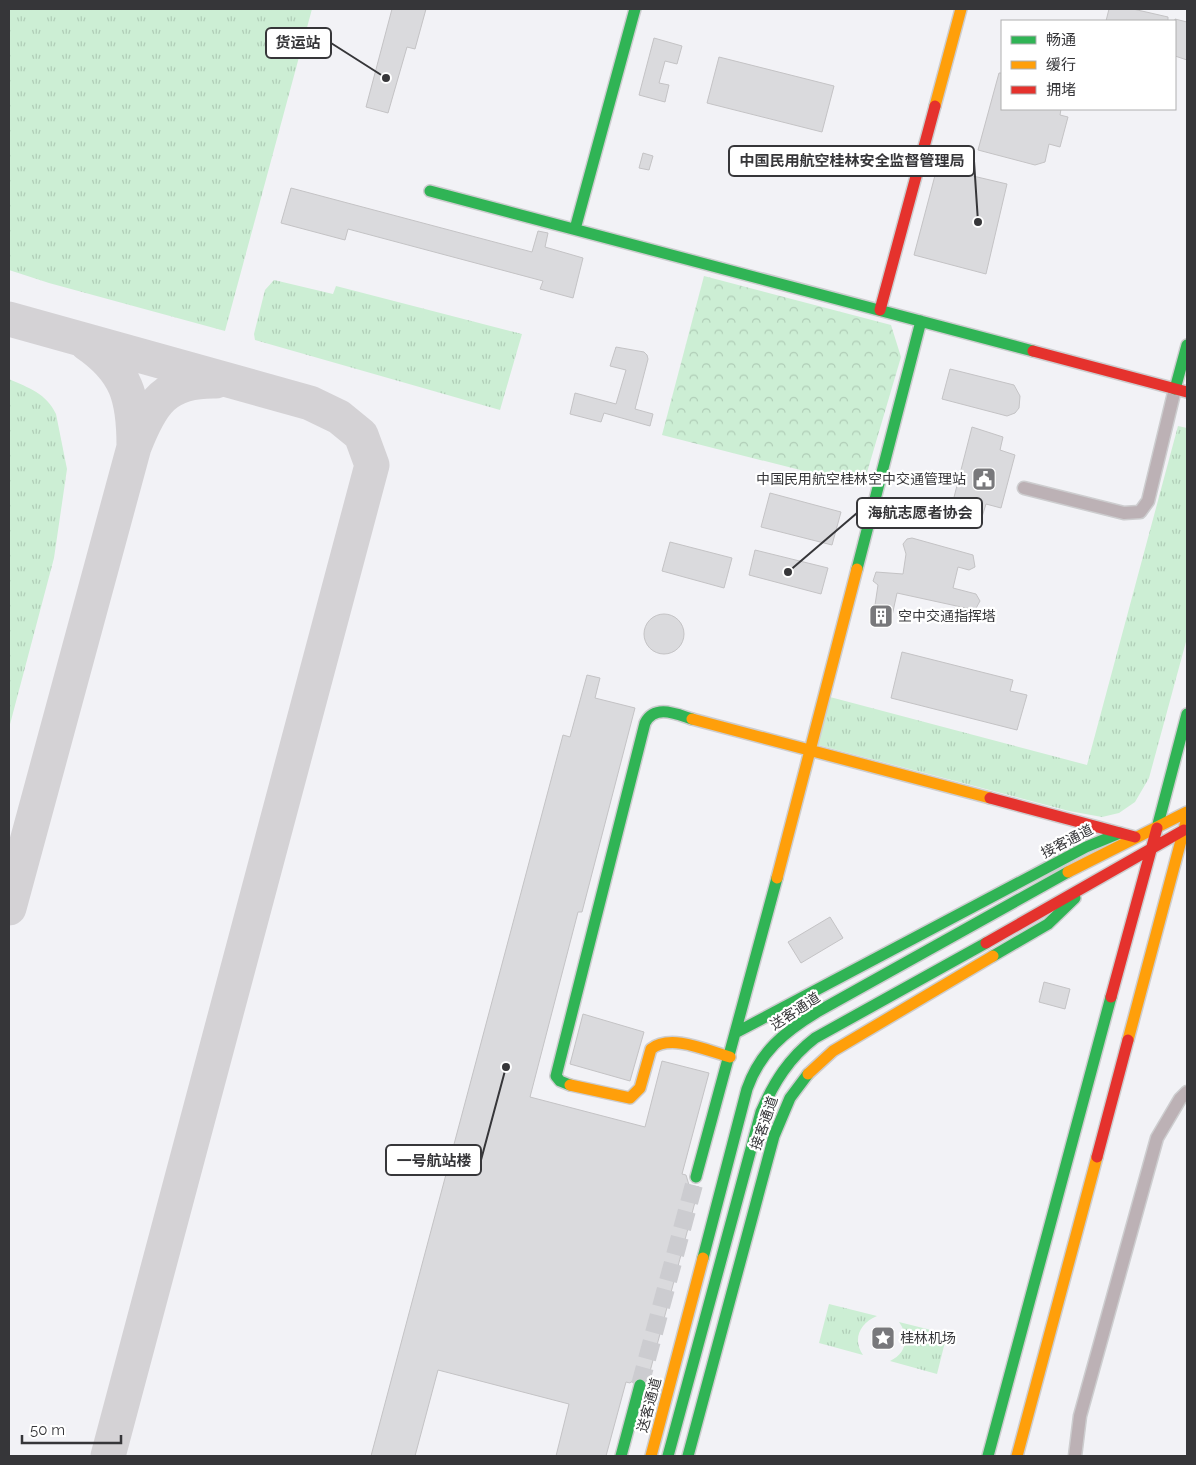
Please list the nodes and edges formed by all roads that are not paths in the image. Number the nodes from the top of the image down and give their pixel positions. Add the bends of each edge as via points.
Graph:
1 (635, 9) edge
2 (960, 9) edge
3 (430, 191) dead end
4 (576, 230) junction
5 (880, 310) junction
6 (921, 321) junction
7 (1187, 345) edge
8 (1181, 391) edge
9 (1024, 488) dead end
10 (1187, 714) edge
11 (810, 751) junction
12 (1187, 812) edge
13 (1186, 824) edge
14 (1157, 826) junction
15 (1120, 833) junction
16 (1135, 837) junction
17 (1152, 850) junction
18 (1086, 886) junction
19 (737, 1032) junction
20 (730, 1057) junction
21 (1187, 1092) edge
22 (696, 1178) tunnel mouth
23 (640, 1385) tunnel mouth
24 (621, 1456) edge
25 (651, 1456) edge
26 (668, 1456) edge
27 (688, 1456) edge
28 (988, 1456) edge
29 (1017, 1456) edge
30 (1075, 1456) edge

1 - 4 main road
2 - 5 main road
3 - 4 main road
4 - 5 main road
5 - 6 main road
6 - 8 main road
6 - 11 main road
7 - 8 main road
8 - 9 street via 1148,501 1140,512 1124,513
10 - 14 main road
11 - 15 main road
11 - 19 main road
11 - 20 main road via 663,711 647,718 556,1074 567,1084 630,1098 637,1093 649,1053 658,1044 670,1042
12 - 14 main road, 送客通道
13 - 17 main road
13 - 29 main road
14 - 16 main road, 送客通道
14 - 17 main road
15 - 16 main road
15 - 19 main road, 接客通道 via 1086,847
16 - 25 main road, 送客通道 via 795,1026 775,1042 757,1065 744,1099
17 - 18 main road
17 - 28 main road
18 - 26 main road via 815,1038 787,1060 761,1112
18 - 27 main road, 接客通道 via 1048,924 857,1035 814,1067 793,1090 774,1136
19 - 20 main road
20 - 22 main road
21 - 30 street via 1156,1138 1080,1416
23 - 24 main road

